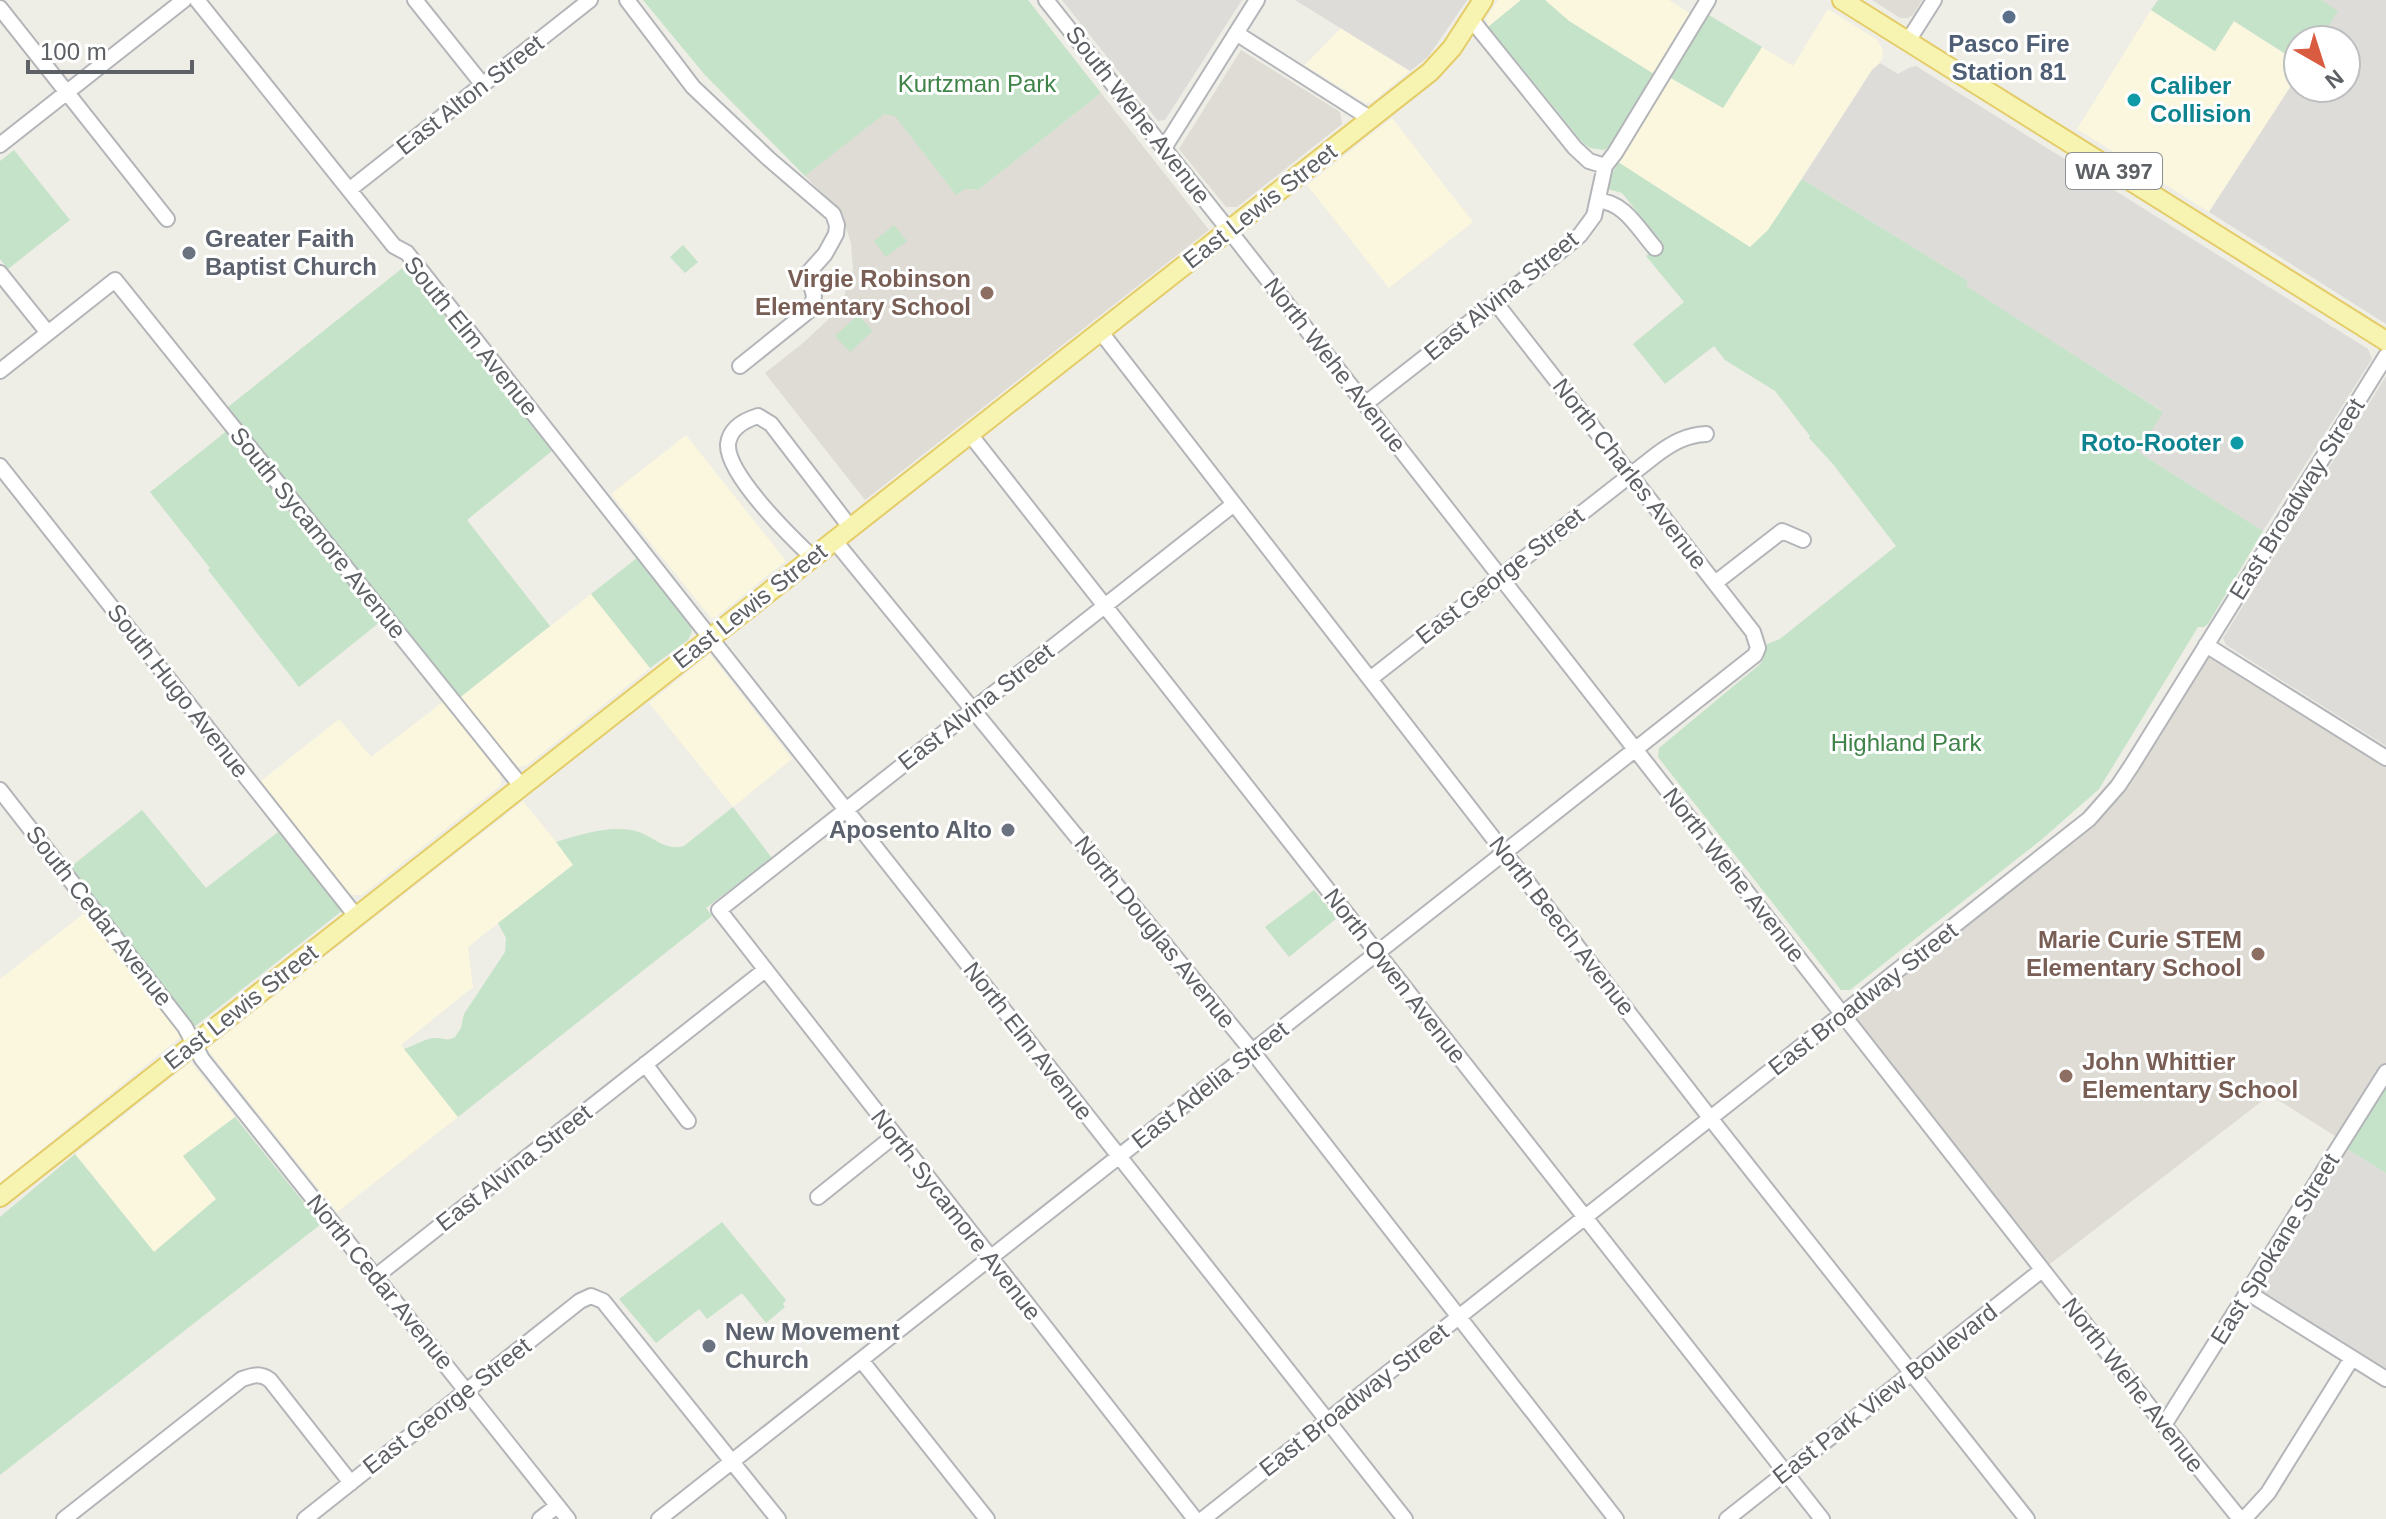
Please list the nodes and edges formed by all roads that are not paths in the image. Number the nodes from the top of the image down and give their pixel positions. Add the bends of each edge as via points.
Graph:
1 (184, 0) edge
2 (197, 0) edge
3 (415, 0) edge
4 (590, 0) edge
5 (627, 0) edge
6 (1046, 0) edge
7 (1257, 0) edge
8 (1483, 0) edge
9 (1708, 0) edge
10 (1842, 0) edge
11 (1934, 0) edge
12 (0, 8) edge
13 (1471, 19) junction
14 (1236, 33) junction
15 (1908, 41) junction
16 (483, 85) junction
17 (67, 92) junction
18 (1371, 119) junction
19 (0, 145) edge
20 (1164, 148) junction
21 (1605, 166) junction
22 (349, 190) junction
23 (1598, 201) junction
24 (167, 219) dead end
25 (1229, 230) junction
26 (1655, 248) dead end
27 (0, 273) edge
28 (1495, 302) junction
29 (1100, 331) junction
30 (48, 333) junction
31 (2386, 341) edge
32 (2386, 356) edge
33 (740, 366) dead end
34 (0, 371) edge
35 (1365, 404) junction
36 (969, 433) junction
37 (1706, 434) dead end
38 (0, 466) edge
39 (1631, 473) junction
40 (1234, 504) junction
41 (850, 527) junction
42 (834, 540) junction
43 (1803, 540) dead end
44 (812, 557) junction
45 (1500, 576) junction
46 (1715, 583) junction
47 (1105, 606) junction
48 (710, 638) junction
49 (2206, 645) junction
50 (1758, 648) joint
51 (1370, 679) junction
52 (974, 709) junction
53 (1635, 750) junction
54 (2386, 758) edge
55 (522, 787) junction
56 (0, 790) edge
57 (846, 810) junction
58 (1505, 852) junction
59 (719, 910) joint
60 (356, 916) junction
61 (1377, 953) junction
62 (765, 970) junction
63 (1842, 1014) junction
64 (194, 1044) junction
65 (1252, 1051) junction
66 (645, 1064) junction
67 (2386, 1072) edge
68 (1711, 1118) junction
69 (688, 1121) dead end
70 (894, 1136) junction
71 (1119, 1157) junction
72 (0, 1197) edge
73 (818, 1197) dead end
74 (1584, 1218) junction
75 (990, 1258) junction
76 (2042, 1270) junction
77 (375, 1277) junction
78 (2247, 1292) junction
79 (1459, 1317) junction
80 (2352, 1358) junction
81 (861, 1360) junction
82 (1910, 1374) junction
83 (2386, 1379) edge
84 (466, 1391) junction
85 (1327, 1421) junction
86 (2164, 1425) junction
87 (732, 1462) junction
88 (1785, 1473) junction
89 (351, 1483) junction
90 (557, 1506) junction
91 (64, 1519) edge
92 (305, 1519) edge
93 (540, 1519) edge
94 (568, 1519) edge
95 (659, 1519) edge
96 (778, 1519) edge
97 (987, 1519) edge
98 (1195, 1519) edge
99 (1203, 1519) edge
100 (1405, 1519) edge
101 (1616, 1519) edge
102 (1727, 1519) edge
103 (1822, 1519) edge
104 (2027, 1519) edge
105 (2242, 1519) edge

1 - 17 street
2 - 22 street, South Elm Avenue
3 - 16 street
4 - 16 street, East Alton Street
5 - 33 street via 693,87 827,207 837,225 831,246 808,273 814,296 811,309
6 - 20 street, South Wehe Avenue
7 - 14 street
8 - 13 main road, East Lewis Street
9 - 21 street
10 - 15 main road, WA 397
11 - 15 street
12 - 17 street
13 - 18 main road, East Lewis Street via 1439,63
13 - 21 street via 1575,148
14 - 18 street
14 - 20 street
15 - 31 main road, WA 397
16 - 22 street, East Alton Street
17 - 19 street
17 - 24 street
18 - 25 main road, East Lewis Street
20 - 25 street, South Wehe Avenue
21 - 23 street, East Alvina Street
22 - 48 street, South Elm Avenue via 394,246 407,253
23 - 26 street via 1621,209
23 - 28 street, East Alvina Street via 1580,235
25 - 29 main road, East Lewis Street
25 - 35 street, North Wehe Avenue
27 - 30 street
28 - 35 street, East Alvina Street
28 - 39 street, North Charles Avenue
29 - 36 main road, East Lewis Street
29 - 40 street, North Beech Avenue
30 - 34 street
30 - 55 street, South Sycamore Avenue via 115,280
32 - 49 street, East Broadway Street
35 - 45 street, North Wehe Avenue
36 - 41 main road, East Lewis Street
36 - 47 street, North Owen Avenue
37 - 39 street, East George Street via 1674,442
38 - 60 street, South Hugo Avenue
39 - 45 street, East George Street
39 - 46 street, North Charles Avenue
40 - 47 street, East Alvina Street
40 - 51 street, North Beech Avenue
41 - 42 main road, East Lewis Street
41 - 44 street via 771,424 758,416 739,425 728,443 732,460 766,512
42 - 44 main road, East Lewis Street
42 - 52 street, North Douglas Avenue
43 - 46 street via 1782,531
44 - 48 main road, East Lewis Street
45 - 51 street, East George Street
45 - 53 street, North Wehe Avenue
46 - 50 street, North Charles Avenue via 1753,632
47 - 52 street, East Alvina Street
47 - 61 street, North Owen Avenue
48 - 55 main road, East Lewis Street
48 - 57 street, North Elm Avenue
49 - 54 street
49 - 63 street, East Broadway Street via 2118,786 2089,819
50 - 53 street, East Adelia Street via 1749,661
51 - 58 street, North Beech Avenue
52 - 57 street, East Alvina Street
52 - 65 street, North Douglas Avenue
53 - 58 street, East Adelia Street
53 - 63 street, North Wehe Avenue
55 - 60 main road, East Lewis Street
56 - 64 street, South Cedar Avenue via 183,1023
57 - 59 street, East Alvina Street
57 - 71 street, North Elm Avenue
58 - 61 street, East Adelia Street
58 - 68 street, North Beech Avenue
59 - 62 street, North Sycamore Avenue
60 - 64 main road, East Lewis Street
61 - 65 street, East Adelia Street
61 - 74 street, North Owen Avenue
62 - 66 street, East Alvina Street
62 - 70 street, North Sycamore Avenue
63 - 68 street, East Broadway Street
63 - 76 street, North Wehe Avenue
64 - 72 main road, East Lewis Street
64 - 77 street, North Cedar Avenue
65 - 71 street, East Adelia Street
65 - 79 street, North Douglas Avenue
66 - 69 street
66 - 77 street, East Alvina Street
67 - 78 street, East Spokane Street
68 - 74 street, East Broadway Street
68 - 82 street, North Beech Avenue
70 - 73 street
70 - 75 street, North Sycamore Avenue
71 - 75 street, East Adelia Street
71 - 85 street, North Elm Avenue
74 - 79 street, East Broadway Street
74 - 88 street, North Owen Avenue
75 - 81 street, East Adelia Street
75 - 98 street, North Sycamore Avenue
76 - 82 street, East Park View Boulevard
76 - 86 street, North Wehe Avenue
77 - 84 street, North Cedar Avenue
78 - 80 street
78 - 86 street, East Spokane Street
79 - 85 street, East Broadway Street
79 - 101 street, North Douglas Avenue
80 - 83 street
80 - 105 street via 2268,1493
81 - 87 street, East Adelia Street
81 - 97 street
82 - 88 street, East Park View Boulevard
82 - 104 street, North Beech Avenue
84 - 87 street, East George Street via 591,1296 603,1301
84 - 89 street, East George Street
84 - 90 street, North Cedar Avenue
85 - 99 street, East Broadway Street
85 - 100 street, North Elm Avenue
86 - 105 street, North Wehe Avenue
87 - 95 street, East Adelia Street
87 - 96 street
88 - 102 street, East Park View Boulevard
88 - 103 street, North Owen Avenue
89 - 91 street via 270,1380 259,1375 242,1379
89 - 92 street, East George Street
90 - 93 street
90 - 94 street, North Cedar Avenue

